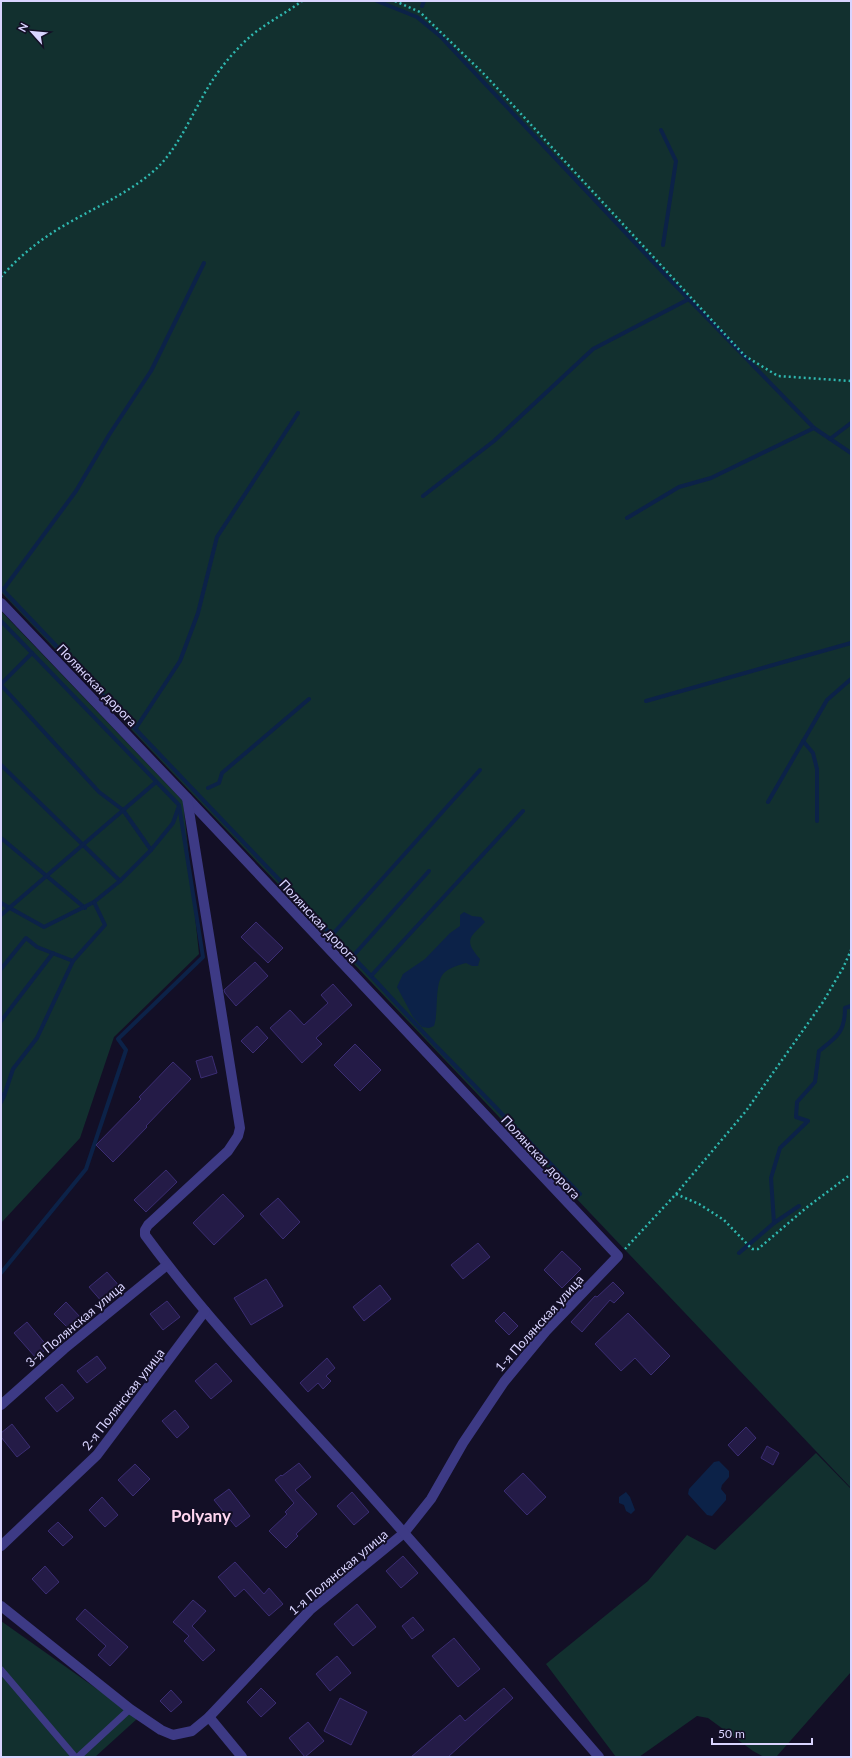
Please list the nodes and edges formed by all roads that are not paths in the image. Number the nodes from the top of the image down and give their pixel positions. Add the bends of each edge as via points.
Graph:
1 (1, 603) edge
2 (187, 798) junction
3 (618, 1256) joint
4 (167, 1265) junction
5 (205, 1311) junction
6 (1, 1405) edge
7 (404, 1533) junction
8 (1, 1546) edge
9 (1, 1606) edge
10 (1, 1670) edge
11 (130, 1709) junction
12 (209, 1717) junction
13 (76, 1757) edge
14 (242, 1757) edge
15 (600, 1757) edge

1 - 2 street, Полянская дорога
2 - 3 street, Полянская дорога
2 - 4 street via 240,1128 228,1151 145,1230 145,1235
3 - 7 street, 1-я Полянская улица via 546,1331 504,1382 463,1443 430,1499
4 - 5 street
4 - 6 street, 3-я Полянская улица via 64,1349
5 - 7 street
5 - 8 street, 2-я Полянская улица via 97,1456
7 - 12 street, 1-я Полянская улица via 310,1610
7 - 15 street
9 - 11 street, 1-я Полянская улица
10 - 13 lane
11 - 12 street, 1-я Полянская улица via 173,1735 192,1731
11 - 13 lane
12 - 14 street

